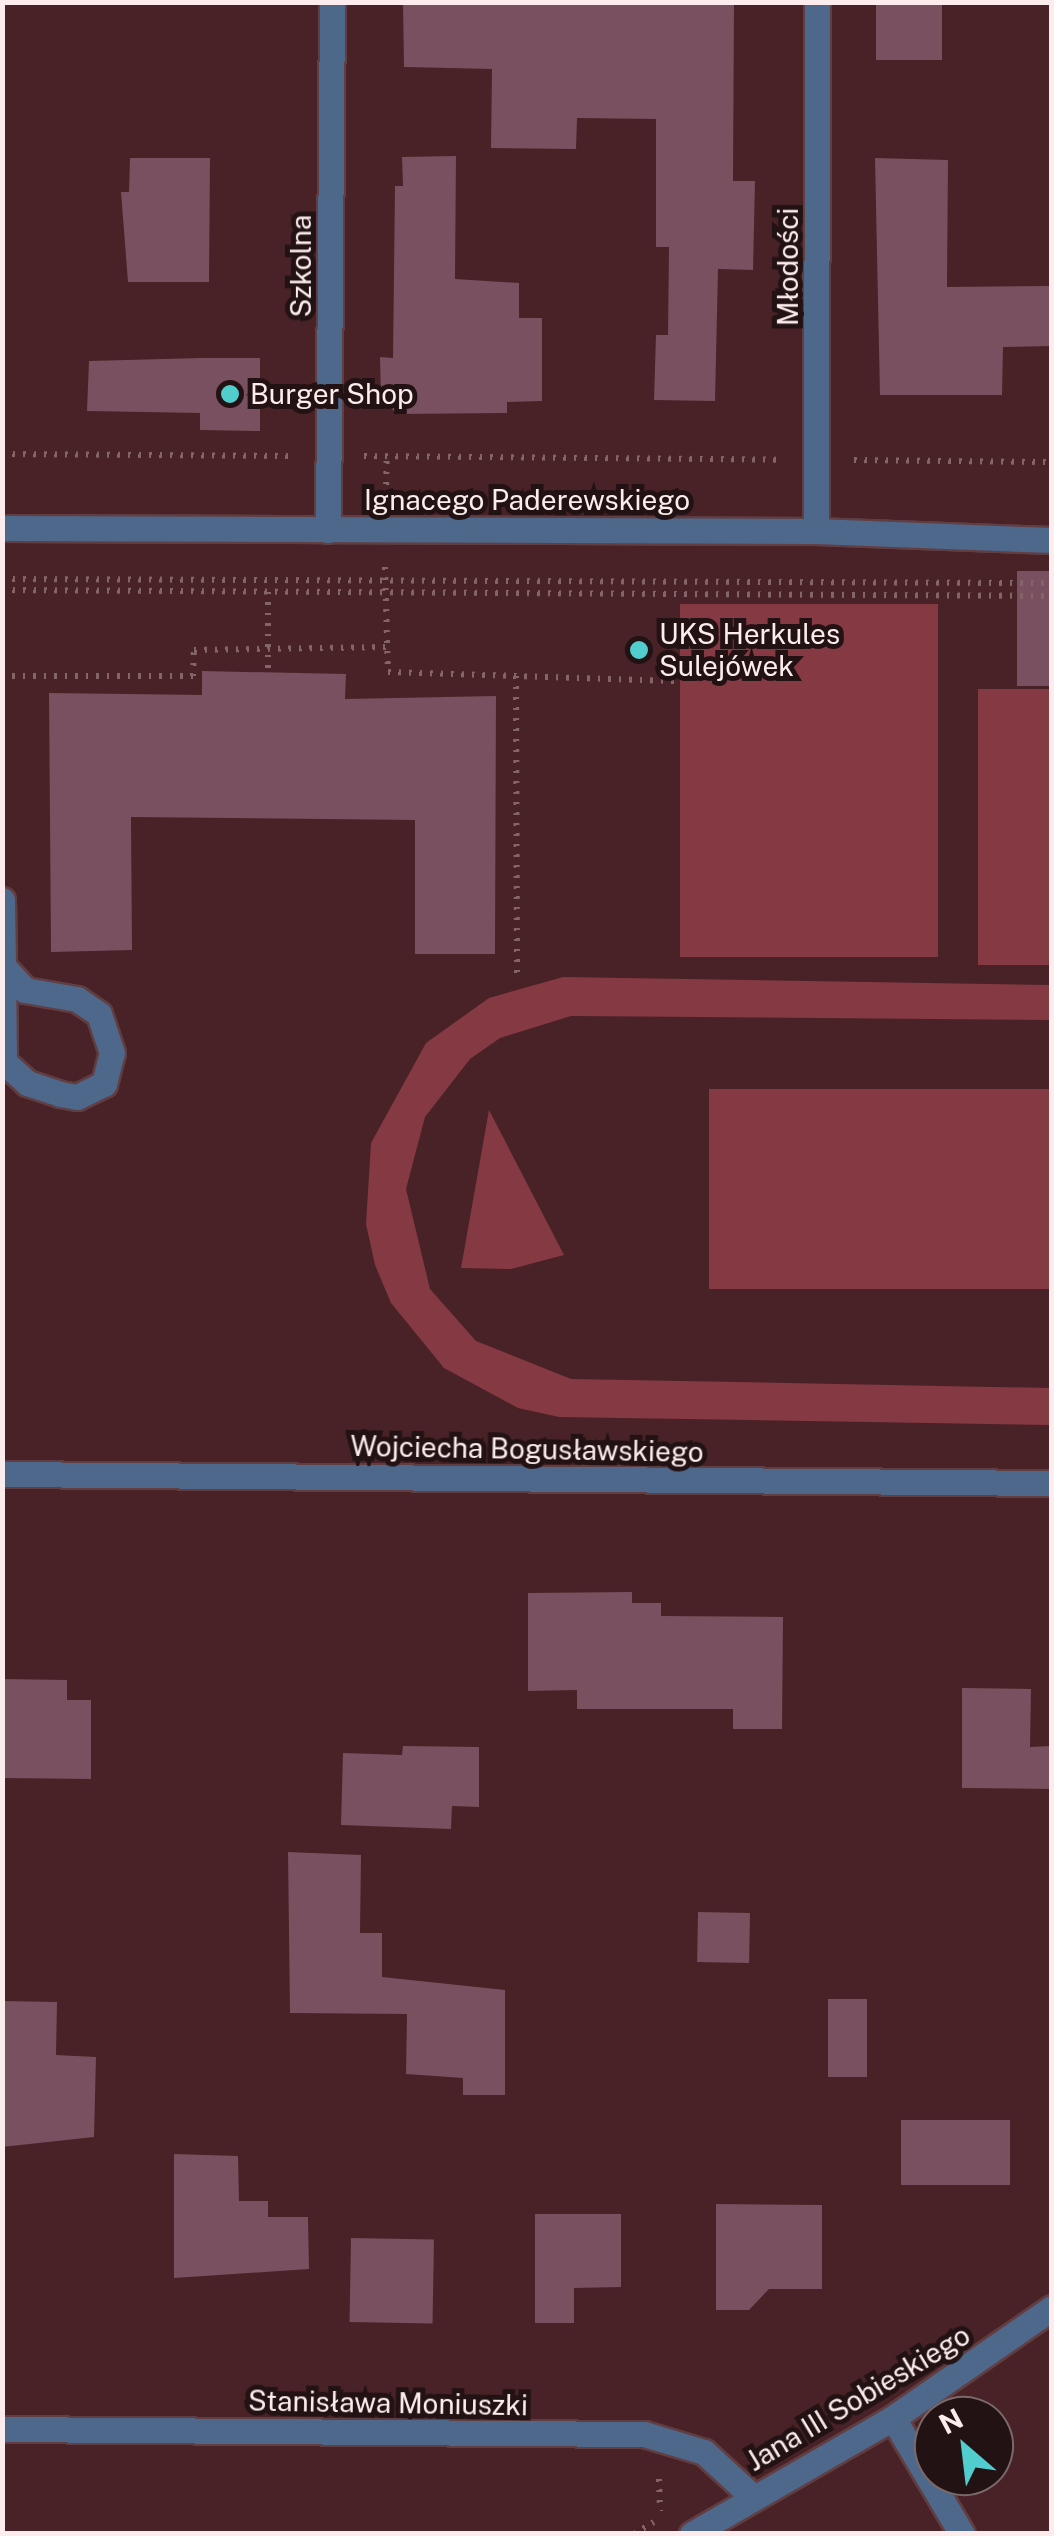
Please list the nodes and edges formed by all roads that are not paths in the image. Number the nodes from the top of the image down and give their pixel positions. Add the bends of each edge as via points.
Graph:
1 (332, 2) edge
2 (818, 2) edge
3 (2, 528) edge
4 (328, 530) junction
5 (816, 530) junction
6 (1052, 540) edge
7 (2, 900) edge
8 (3, 966) edge
9 (2, 1474) edge
10 (1052, 1483) edge
11 (1052, 2308) edge
12 (893, 2418) junction
13 (2, 2429) edge
14 (752, 2496) junction
15 (692, 2534) edge
16 (962, 2534) edge

1 - 4 street, Szkolna
2 - 5 street, Młodości
3 - 4 street, Ignacego Paderewskiego
4 - 5 street, Ignacego Paderewskiego
5 - 6 street, Ignacego Paderewskiego
7 - 8 street
8 - 8 street via 4,1062 27,1084 60,1094 104,1084 112,1052 99,1014 78,999 25,990
9 - 10 street, Wojciecha Bogusławskiego
11 - 12 street, Jana III Sobieskiego
12 - 14 street, Jana III Sobieskiego
12 - 16 street
13 - 14 street, Stanisława Moniuszki via 644,2434 704,2452
14 - 15 street, Jana III Sobieskiego

